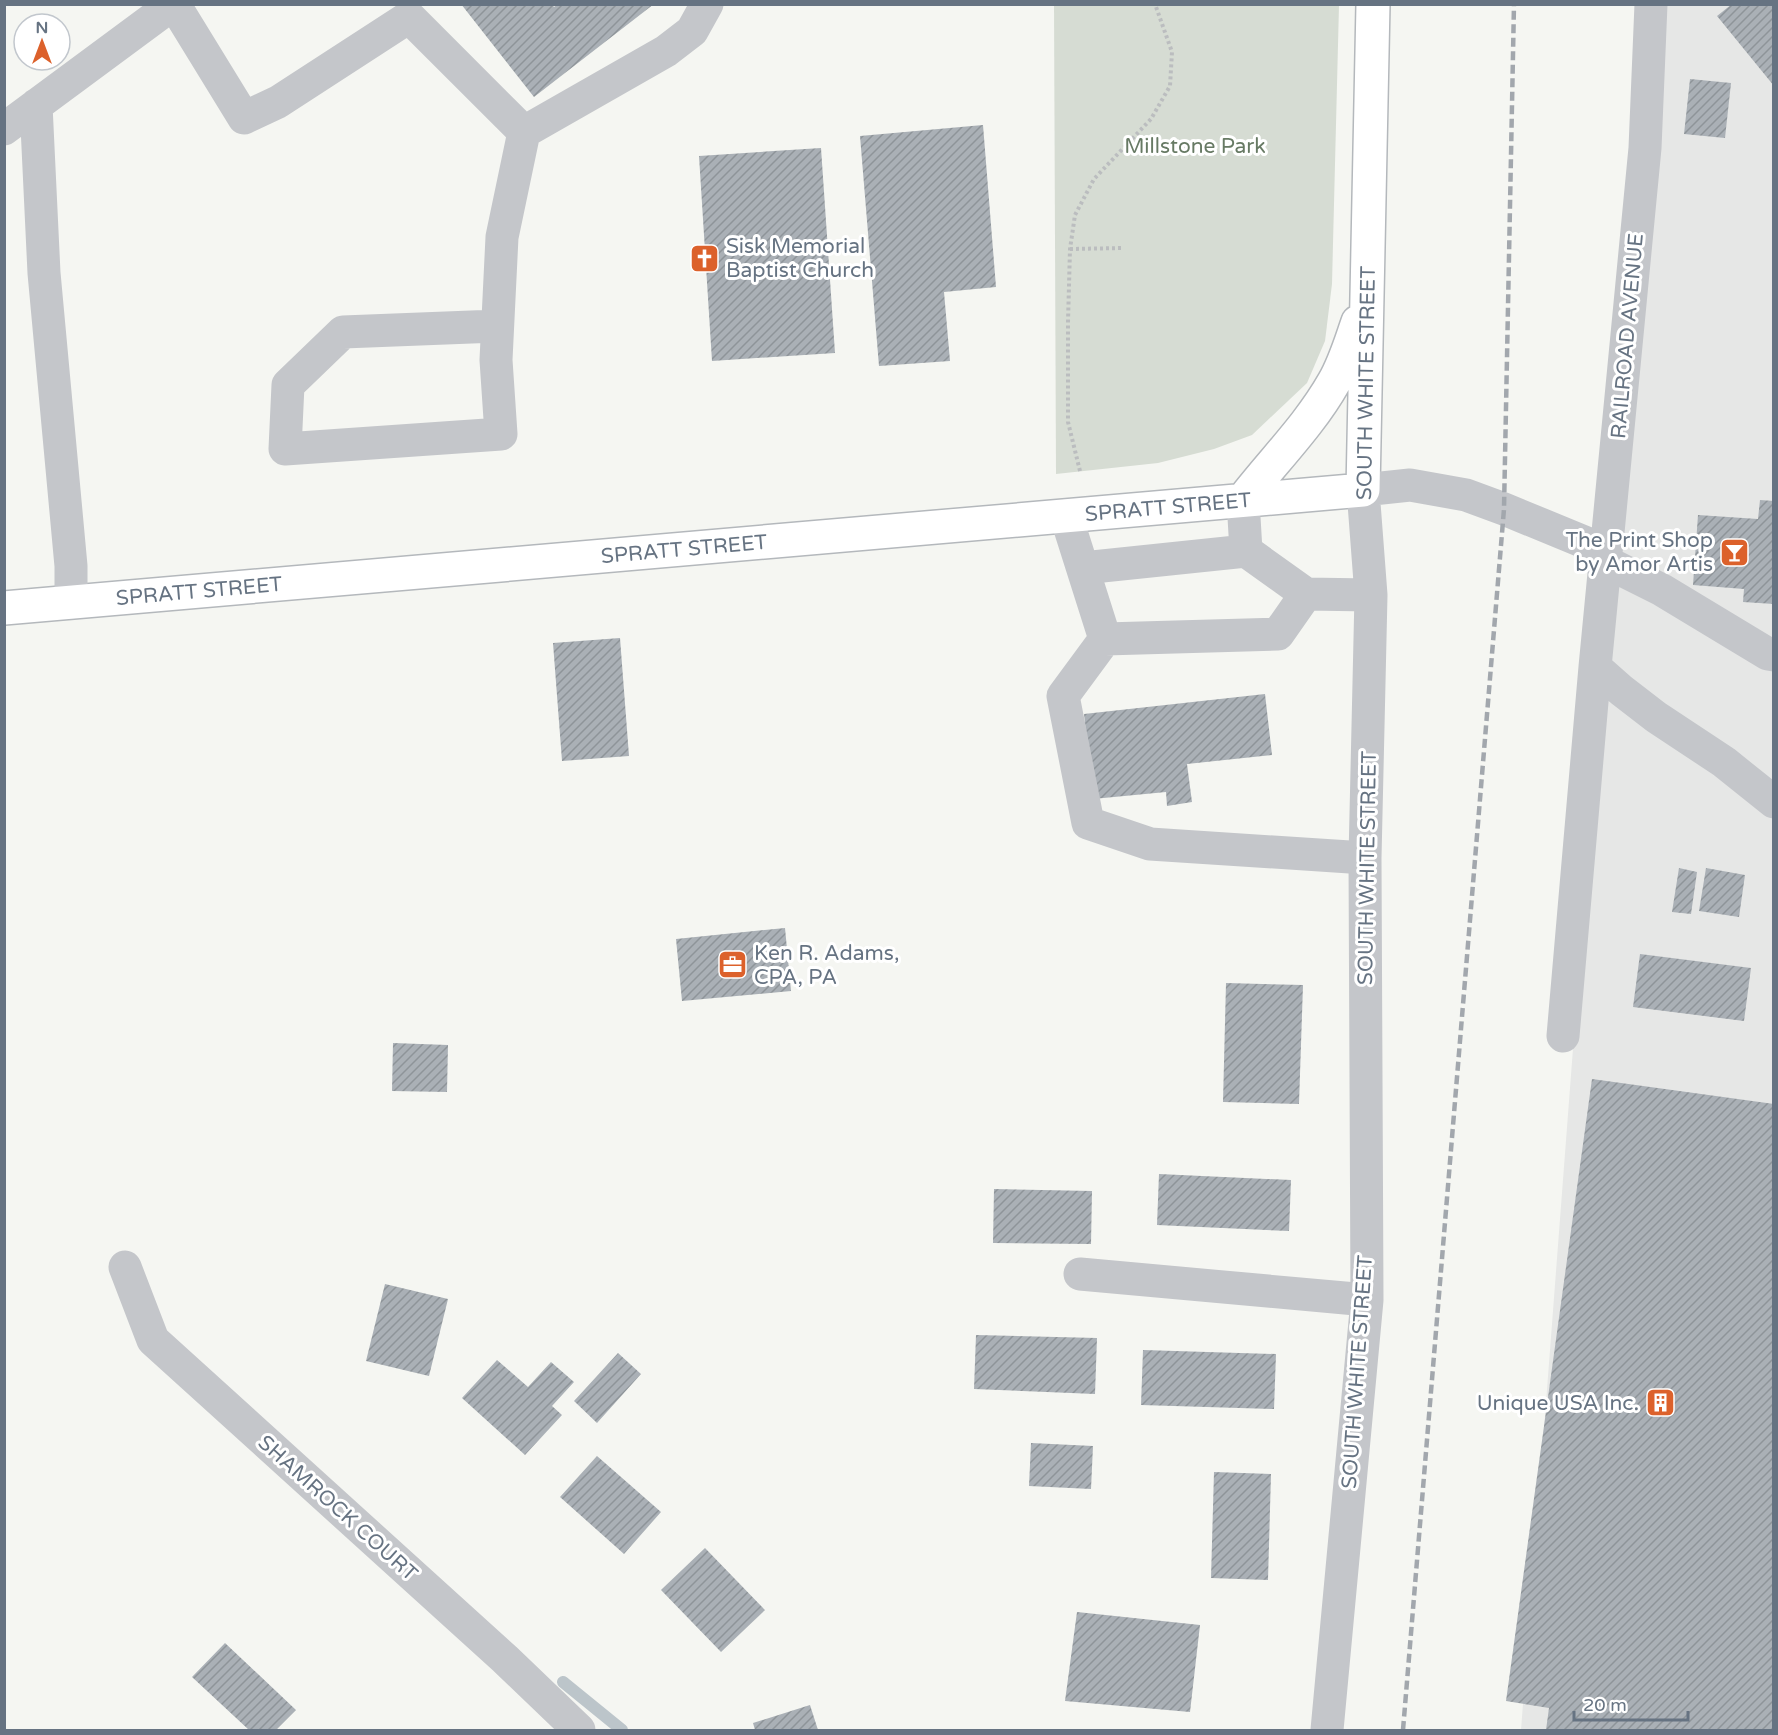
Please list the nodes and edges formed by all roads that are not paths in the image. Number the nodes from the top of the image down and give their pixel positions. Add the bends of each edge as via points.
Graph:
1 (173, 4) edge
2 (706, 4) edge
3 (1373, 4) edge
4 (1651, 4) edge
5 (405, 11) edge
6 (36, 105) junction
7 (4, 129) edge
8 (524, 132) junction
9 (1367, 297) junction
10 (497, 326) junction
11 (1363, 490) junction
12 (1243, 500) junction
13 (1066, 516) junction
14 (1246, 551) junction
15 (1606, 557) junction
16 (1083, 568) junction
17 (1306, 594) junction
18 (1371, 596) junction
19 (71, 602) junction
20 (4, 608) edge
21 (1105, 639) junction
22 (1773, 655) edge
23 (1595, 667) junction
24 (1773, 802) edge
25 (1365, 858) junction
26 (1563, 1036) dead end
27 (125, 1267) dead end
28 (1080, 1274) dead end
29 (1366, 1300) junction
30 (579, 1731) edge
31 (1327, 1731) edge

1 - 5 street via 244,118 278,102
1 - 6 street
2 - 8 street via 692,31 666,51
3 - 9 main road, SOUTH WHITE STREET
4 - 15 street, RAILROAD AVENUE via 1645,147
5 - 8 street
6 - 7 street
6 - 19 street via 44,273
8 - 10 street via 502,237
9 - 11 main road, SOUTH WHITE STREET
9 - 12 main road via 1334,381 1304,426
10 - 10 street via 501,434 285,449 288,385 343,332
11 - 12 main road, SPRATT STREET
11 - 15 street via 1410,485 1466,495
11 - 18 street, SOUTH WHITE STREET
12 - 13 main road, SPRATT STREET
12 - 14 street
13 - 16 street
13 - 19 main road, SPRATT STREET
14 - 16 street
14 - 17 street
15 - 22 street
15 - 23 street, RAILROAD AVENUE
16 - 21 street
17 - 18 street
17 - 21 street via 1278,634
18 - 25 street, SOUTH WHITE STREET
19 - 20 main road, SPRATT STREET
21 - 25 street via 1063,696 1088,823 1150,844
23 - 24 street
23 - 26 street, RAILROAD AVENUE
25 - 29 street, SOUTH WHITE STREET
27 - 30 street, SHAMROCK COURT via 153,1340 505,1659
28 - 29 street
29 - 31 street, SOUTH WHITE STREET

